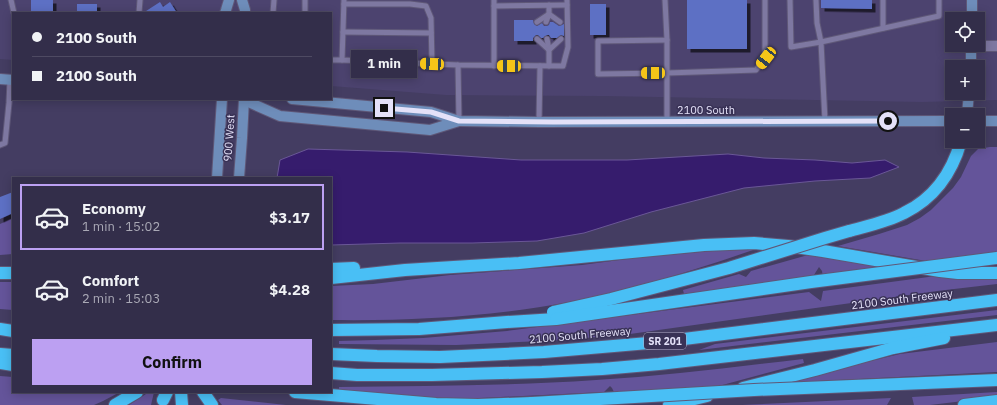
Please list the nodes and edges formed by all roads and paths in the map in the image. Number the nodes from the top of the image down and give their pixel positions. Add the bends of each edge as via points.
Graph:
1 (11, 0) edge
2 (140, 0) edge
3 (229, 0) edge
4 (242, 0) edge
5 (274, 0) edge
6 (305, 0) edge
7 (665, 0) edge
8 (765, 0) edge
9 (790, 0) edge
10 (816, 0) edge
11 (884, 0) edge
12 (939, 0) edge
13 (972, 0) edge
14 (344, 2) edge
15 (494, 3) edge
16 (567, 3) edge
17 (549, 5) junction
18 (14, 12) edge
19 (139, 12) edge
20 (225, 12) edge
21 (245, 12) edge
22 (273, 12) edge
23 (305, 12) edge
24 (972, 12) edge
25 (549, 14) junction
26 (537, 22) dead end
27 (546, 22) dead end
28 (554, 22) dead end
29 (560, 22) dead end
30 (883, 28) junction
31 (343, 32) junction
32 (431, 33) junction
33 (537, 39) dead end
34 (547, 39) dead end
35 (554, 39) dead end
36 (561, 39) dead end
37 (666, 40) junction
38 (821, 42) junction
39 (985, 46) edge
40 (997, 46) edge
41 (549, 50) junction
42 (332, 60) edge
43 (342, 60) junction
44 (432, 64) junction
45 (458, 65) junction
46 (494, 66) junction
47 (540, 66) junction
48 (549, 66) junction
49 (667, 73) junction
50 (8, 80) edge
51 (222, 100) edge
52 (241, 100) edge
53 (243, 100) edge
54 (303, 100) edge
55 (459, 121) junction
56 (825, 121) junction
57 (945, 121) edge
58 (985, 121) edge
59 (997, 121) edge
60 (539, 122) junction
61 (667, 122) junction
62 (0, 145) edge
63 (959, 148) edge
64 (217, 177) edge
65 (239, 177) edge
66 (997, 258) edge
67 (332, 269) edge
68 (405, 270) junction
69 (997, 273) edge
70 (332, 278) edge
71 (997, 300) edge
72 (555, 316) junction
73 (997, 326) edge
74 (0, 329) edge
75 (12, 329) edge
76 (332, 330) edge
77 (0, 354) edge
78 (332, 354) edge
79 (12, 355) edge
80 (0, 363) edge
81 (12, 365) edge
82 (332, 373) edge
83 (997, 380) edge
84 (135, 393) edge
85 (181, 393) edge
86 (186, 393) edge
87 (204, 393) edge
88 (307, 393) edge
89 (997, 401) edge
90 (115, 405) edge
91 (182, 405) edge
92 (212, 405) edge
93 (669, 405) edge
94 (964, 405) edge

1 - 18 lane
2 - 19 lane
3 - 20 main road
4 - 21 main road
5 - 22 lane
6 - 23 lane
7 - 37 lane
8 - 49 lane via 766,58 756,70
9 - 38 lane via 791,47
10 - 38 lane
11 - 30 lane
12 - 30 lane via 939,16
13 - 24 main road
14 - 31 lane
14 - 32 lane via 426,6 431,18
15 - 17 lane
15 - 46 lane
16 - 17 lane
16 - 48 lane via 568,47 563,66
17 - 25 lane
25 - 26 lane
25 - 27 lane
25 - 28 lane
25 - 29 lane
30 - 38 lane
31 - 32 lane
31 - 43 lane
32 - 44 lane
33 - 41 lane
34 - 41 lane
35 - 41 lane
36 - 41 lane
37 - 49 lane
37 - 49 lane via 598,41 598,74
38 - 56 lane
39 - 40 street
41 - 48 lane
42 - 43 lane
43 - 44 lane
44 - 45 lane
45 - 46 lane
45 - 55 lane
46 - 47 lane
47 - 48 lane
47 - 60 lane
49 - 61 lane
50 - 62 lane via 9,103 5,142
51 - 64 main road, 900 West
52 - 65 main road, 900 West
53 - 55 main road, 2100 South via 280,116 430,130
54 - 55 main road, 2100 South via 431,112
55 - 60 main road, 2100 South
56 - 57 main road, 2100 South
56 - 61 main road, 2100 South
58 - 59 main road
60 - 61 main road, 2100 South
63 - 72 highway, bridge via 951,168 933,194 903,214 729,268
66 - 72 highway, bridge
67 - 68 highway
68 - 69 highway via 754,243 823,251 940,271
68 - 70 highway
71 - 78 highway, 2100 South Freeway / SR 201 via 667,341 544,352 440,357
72 - 76 highway via 419,329
73 - 82 highway, SR 201 via 602,369 432,375
73 - 93 highway via 893,348 815,370
74 - 75 highway
77 - 79 highway
80 - 81 highway
83 - 88 highway, bridge via 478,405
84 - 90 highway
85 - 91 highway
86 - 91 main road
87 - 92 highway
89 - 94 highway

